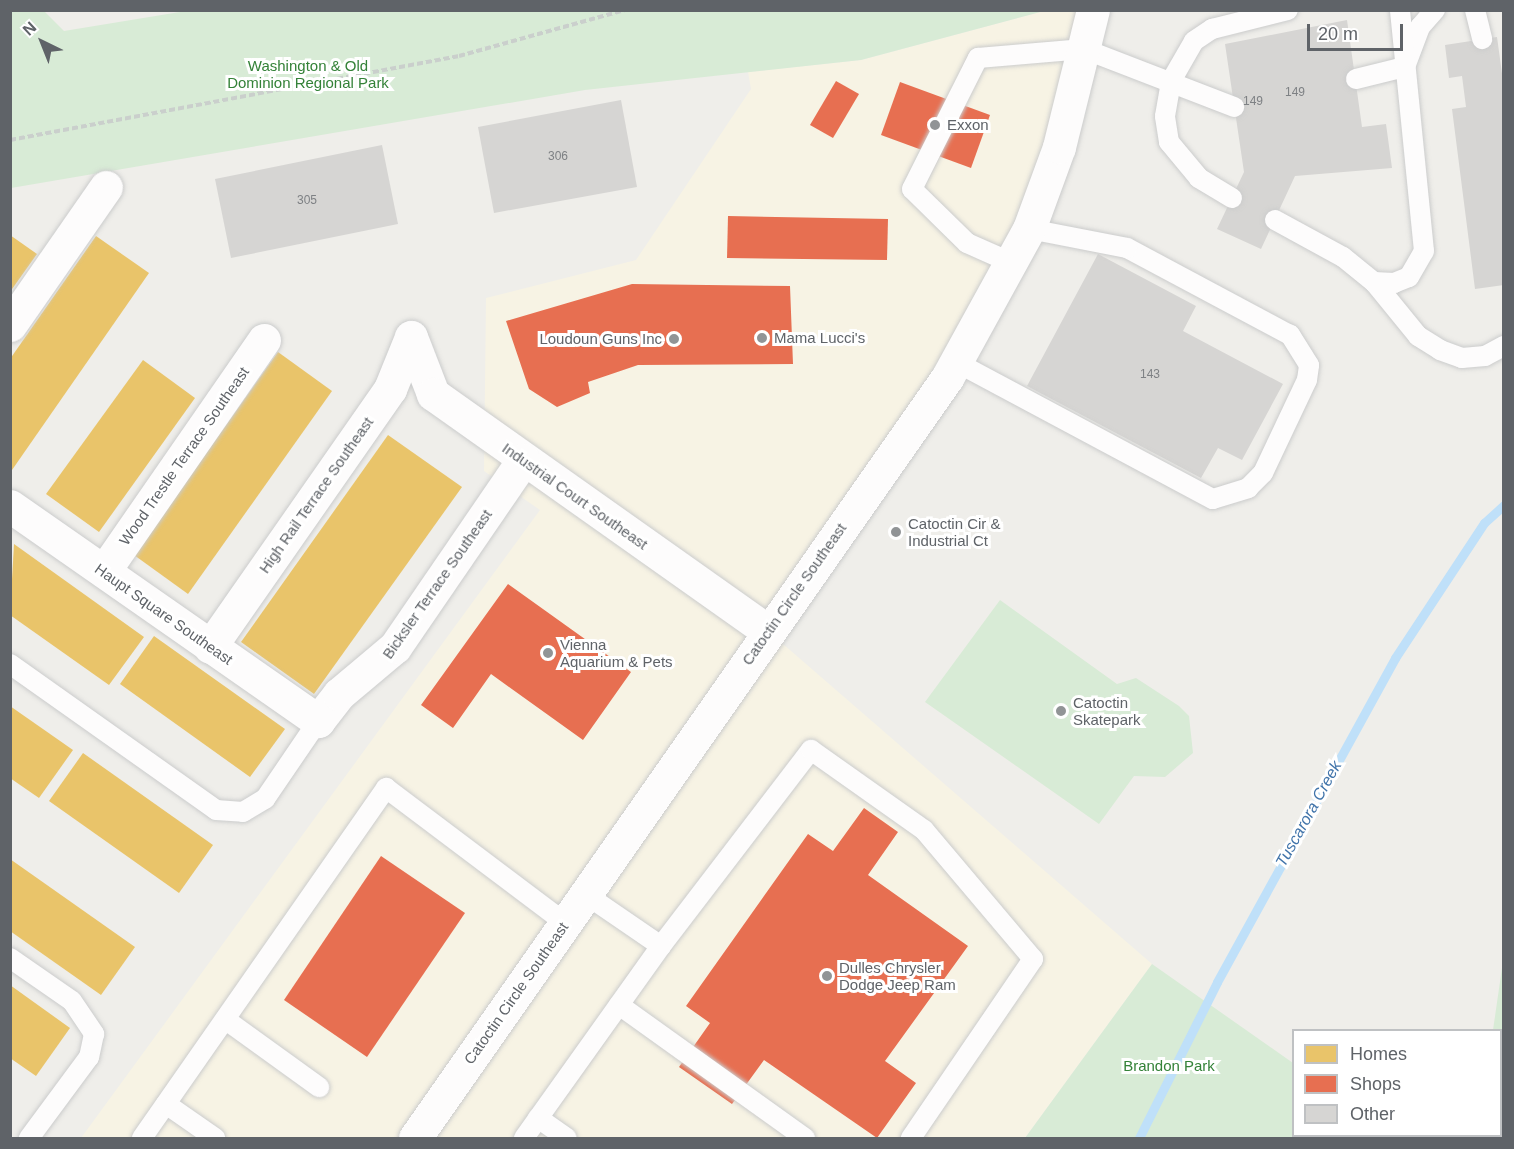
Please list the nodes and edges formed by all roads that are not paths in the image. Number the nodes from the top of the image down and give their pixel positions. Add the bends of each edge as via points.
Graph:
1 (1093, 10) edge
2 (1288, 10) edge
3 (1400, 10) edge
4 (1435, 10) edge
5 (1475, 10) edge
6 (1482, 39) dead end
7 (1084, 49) junction
8 (1405, 67) junction
9 (1356, 79) dead end
10 (1171, 81) junction
11 (1234, 107) dead end
12 (106, 187) dead end
13 (1232, 198) dead end
14 (1275, 220) dead end
15 (1029, 229) junction
16 (1012, 263) junction
17 (1374, 282) junction
18 (10, 325) edge
19 (411, 337) joint
20 (264, 340) dead end
21 (1503, 346) edge
22 (956, 362) junction
23 (524, 460) junction
24 (10, 506) edge
25 (104, 571) junction
26 (768, 631) junction
27 (210, 647) junction
28 (10, 664) edge
29 (318, 721) junction
30 (585, 894) junction
31 (565, 923) junction
32 (661, 946) junction
33 (10, 958) edge
34 (619, 1005) junction
35 (226, 1020) junction
36 (319, 1087) dead end
37 (166, 1104) junction
38 (538, 1118) junction
39 (29, 1138) edge
40 (142, 1138) edge
41 (215, 1138) edge
42 (415, 1138) edge
43 (524, 1138) edge
44 (567, 1138) edge
45 (805, 1138) edge
46 (911, 1138) edge

1 - 7 street, Catoctin Circle Southeast
2 - 10 lane via 1212,29 1194,41
3 - 8 lane
4 - 8 lane via 1420,27
5 - 6 lane
7 - 10 lane
7 - 15 street, Catoctin Circle Southeast
7 - 16 lane via 978,58 912,189 967,243
8 - 9 lane
8 - 17 lane via 1424,251 1409,277 1394,284
10 - 11 lane
10 - 13 lane via 1165,117 1169,142 1200,178
12 - 18 street
14 - 17 lane via 1343,258
15 - 16 street, Catoctin Circle Southeast
15 - 22 lane via 1127,248 1290,335 1309,365 1306,380 1263,473 1248,488 1213,499
16 - 22 street, Catoctin Circle Southeast
17 - 21 lane via 1418,336 1440,350 1462,357 1485,356
19 - 23 street, Industrial Court Southeast via 433,394
19 - 27 street, High Rail Terrace Southeast via 390,389
20 - 25 street, Wood Trestle Terrace Southeast
22 - 26 street, Catoctin Circle Southeast
23 - 26 street, Industrial Court Southeast
23 - 29 street, Bicksler Terrace Southeast via 389,656 339,694
24 - 25 street, Haupt Square Southeast
25 - 27 street, Haupt Square Southeast
26 - 30 street, Catoctin Circle Southeast
27 - 29 street, Haupt Square Southeast
28 - 29 lane, Bicksler Terrace Southeast via 216,810 243,812 265,799
30 - 31 street, Catoctin Circle Southeast
30 - 32 lane
31 - 35 lane via 386,788
31 - 42 street, Catoctin Circle Southeast
32 - 34 lane
32 - 46 lane via 811,750 924,830 1033,959
33 - 39 lane via 72,1001 94,1034 88,1057
34 - 38 lane
34 - 45 lane
35 - 36 lane
35 - 37 lane
37 - 40 lane
37 - 41 lane
38 - 43 lane
38 - 44 lane

